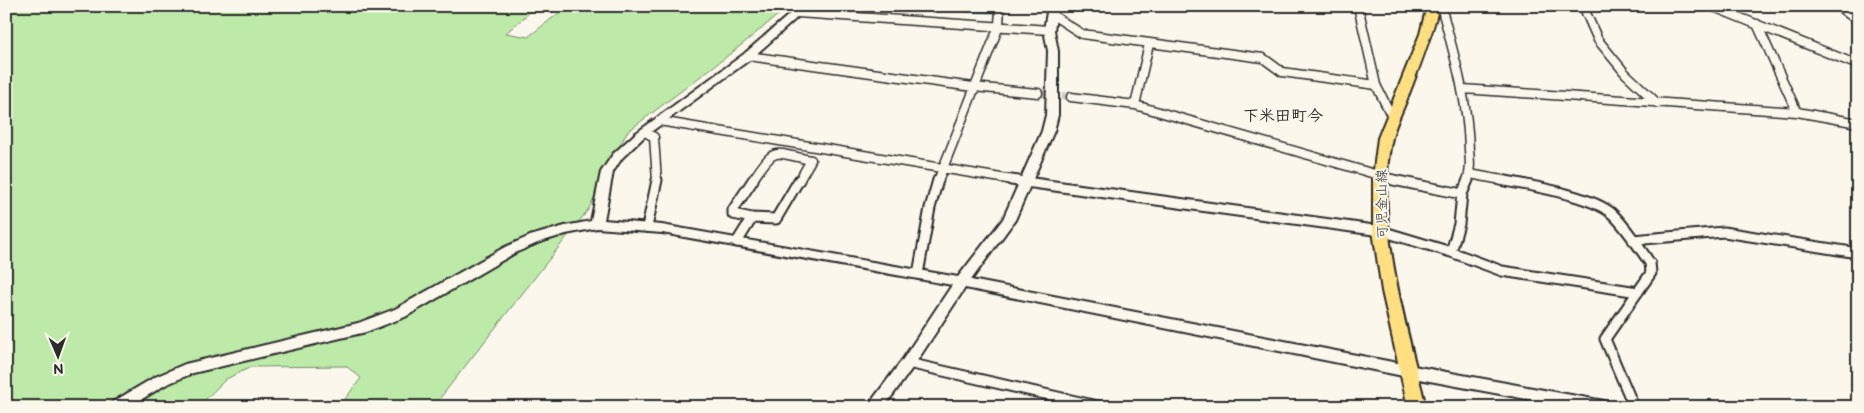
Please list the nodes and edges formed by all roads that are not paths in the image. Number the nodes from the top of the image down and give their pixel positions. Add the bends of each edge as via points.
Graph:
1 (1000, 6) edge
2 (1358, 6) edge
3 (1433, 6) edge
4 (1441, 6) edge
5 (1583, 6) edge
6 (1711, 6) edge
7 (1838, 6) edge
8 (801, 10) edge
9 (1052, 10) edge
10 (1858, 21) edge
11 (1757, 24) junction
12 (999, 26) junction
13 (1049, 30) junction
14 (1149, 44) junction
15 (748, 56) junction
16 (1858, 65) edge
17 (1376, 85) junction
18 (972, 87) junction
19 (1463, 89) junction
20 (1038, 94) tunnel mouth
21 (1071, 97) tunnel mouth
22 (1657, 103) junction
23 (1135, 105) junction
24 (1797, 112) junction
25 (1393, 120) junction
26 (660, 121) junction
27 (1858, 123) edge
28 (644, 132) junction
29 (942, 167) junction
30 (1470, 174) junction
31 (1380, 177) junction
32 (1025, 182) junction
33 (1462, 194) junction
34 (752, 218) junction
35 (597, 224) junction
36 (647, 227) junction
37 (1381, 231) junction
38 (1633, 240) junction
39 (737, 242) junction
40 (1451, 252) junction
41 (1858, 253) edge
42 (918, 274) junction
43 (961, 283) junction
44 (1638, 292) junction
45 (908, 363) junction
46 (1408, 371) junction
47 (1559, 403) edge
48 (116, 407) edge
49 (875, 407) edge
50 (1102, 407) edge
51 (1417, 407) edge
52 (1604, 407) edge
53 (1634, 407) edge

1 - 12 street
2 - 17 street
3 - 25 main road, 可児金山線 via 1426,34
4 - 19 street
5 - 22 street via 1598,40 1625,74
6 - 11 street
7 - 10 street
8 - 12 street
8 - 15 street
9 - 13 street
9 - 14 street via 1082,34
11 - 16 street
11 - 24 street
12 - 13 street
12 - 18 street
13 - 32 street via 1053,51 1052,115
14 - 17 street via 1263,58 1282,72
14 - 23 street
15 - 18 street
15 - 26 street
17 - 25 street
18 - 20 street
18 - 29 street
19 - 22 street
19 - 30 street via 1469,129
21 - 23 street
22 - 24 street
23 - 31 street
24 - 27 street
25 - 31 main road, 可児金山線 via 1384,138
26 - 28 street
26 - 29 street
28 - 35 street via 617,156 607,172
28 - 36 street via 654,137 657,180
29 - 32 street
29 - 42 street via 930,208
30 - 33 street
30 - 38 street via 1549,189 1602,206 1612,213
31 - 33 street
31 - 37 main road, 可児金山線
32 - 37 street
32 - 43 street via 1009,220
33 - 40 street via 1459,224
34 - 34 street via 776,219 811,160 776,153 769,156 733,210 734,214
34 - 39 street
35 - 36 street
35 - 48 street via 534,239 400,313 361,328 190,368
36 - 39 street
37 - 40 street
37 - 46 main road, 可児金山線 via 1390,291
38 - 41 street via 1724,232
38 - 44 street via 1650,263 1652,273
39 - 42 street
40 - 44 street via 1502,271
42 - 43 street
43 - 45 street
43 - 46 street
44 - 53 street via 1605,339
45 - 49 street
45 - 50 street
46 - 47 street
46 - 51 main road, 可児金山線
47 - 52 street

